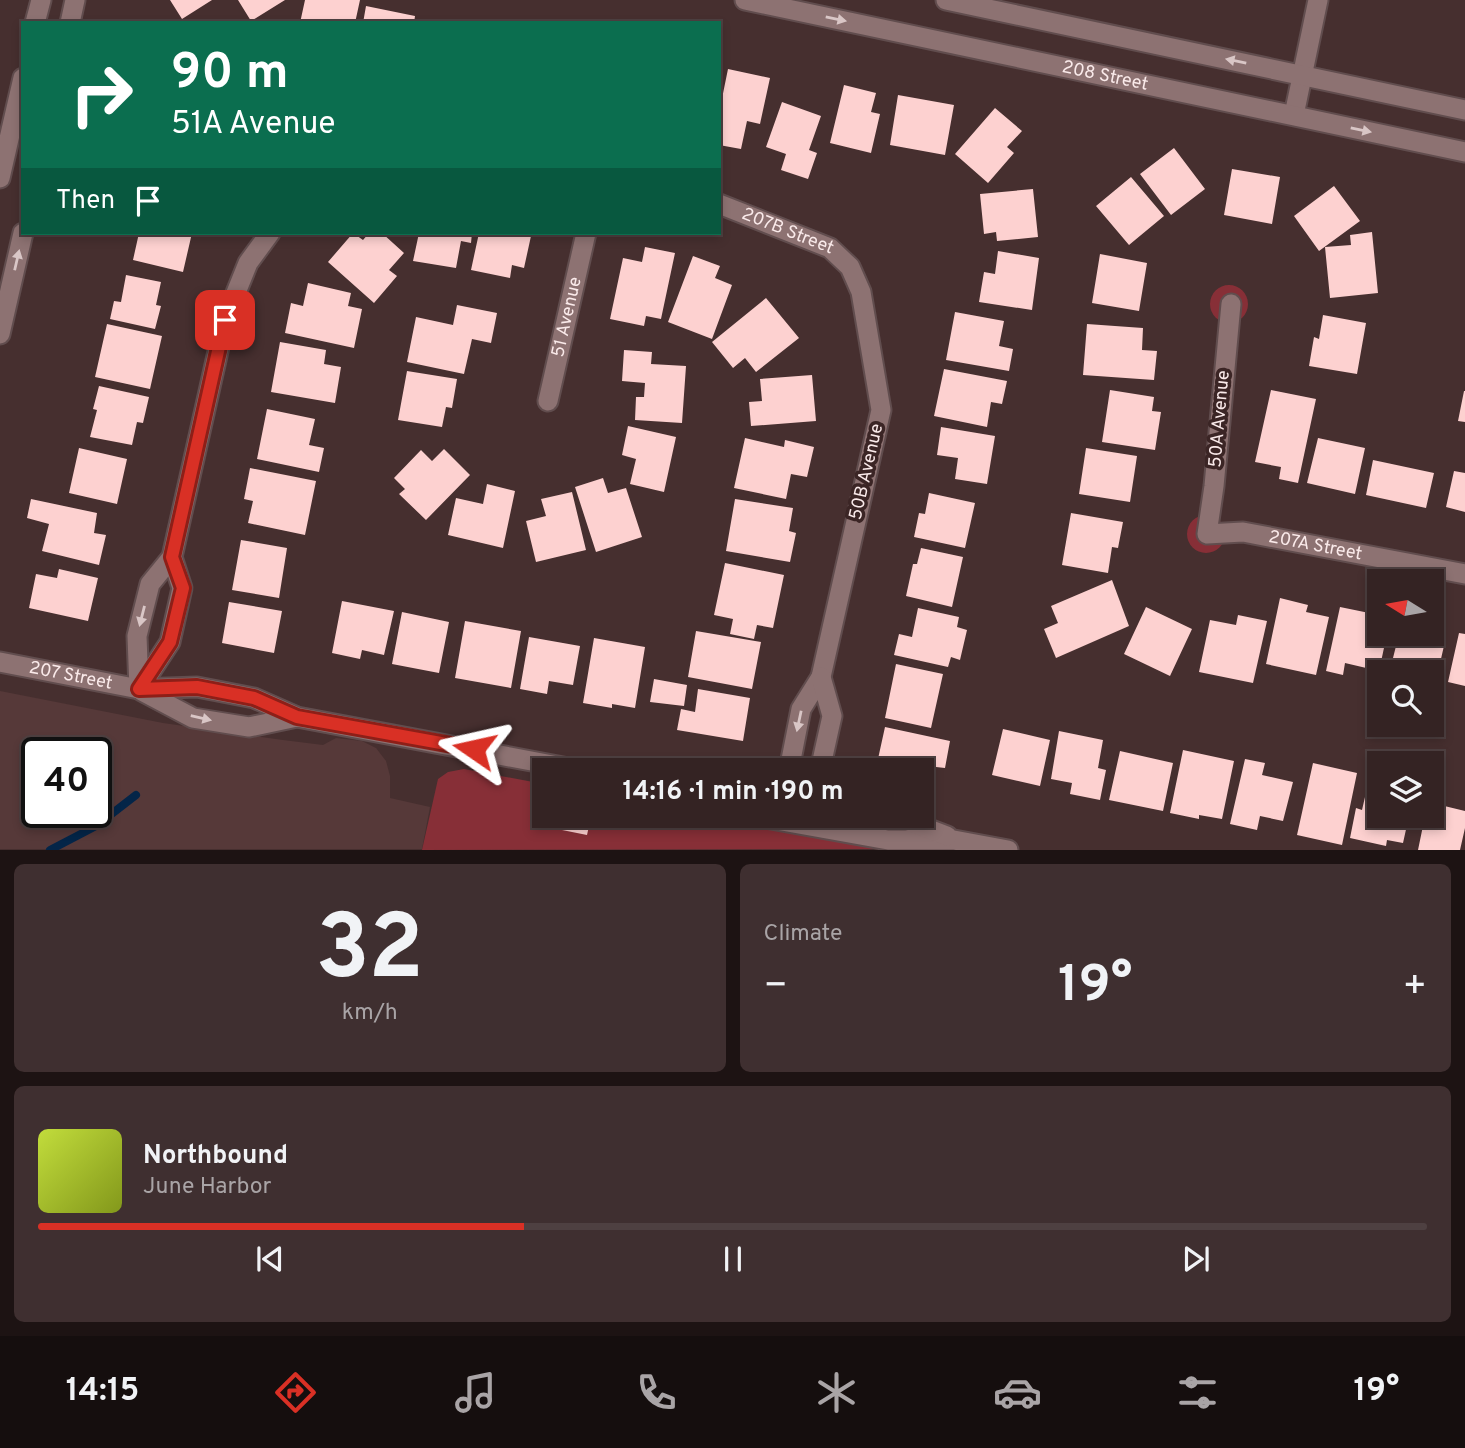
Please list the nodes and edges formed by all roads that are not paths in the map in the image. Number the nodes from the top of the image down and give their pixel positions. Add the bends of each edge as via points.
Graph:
1 (41, 0) edge
2 (75, 0) edge
3 (745, 0) edge
4 (946, 0) edge
5 (1318, 0) edge
6 (36, 21) edge
7 (70, 21) edge
8 (1303, 75) junction
9 (21, 87) edge
10 (1465, 110) edge
11 (1294, 115) junction
12 (1465, 152) edge
13 (0, 178) edge
14 (721, 205) edge
15 (23, 235) edge
16 (269, 235) edge
17 (586, 235) edge
18 (850, 267) joint
19 (1231, 304) dead end
20 (0, 334) edge
21 (548, 401) dead end
22 (1207, 534) joint
23 (172, 557) junction
24 (1465, 574) edge
25 (0, 662) edge
26 (821, 677) junction
27 (139, 689) junction
28 (297, 717) junction
29 (791, 758) edge
30 (823, 758) edge
31 (532, 761) edge
32 (837, 828) edge
33 (924, 828) edge
34 (954, 840) junction
35 (1008, 849) edge

1 - 6 street
2 - 7 street
3 -> 11 street, 208 Street
8 -> 4 street
5 - 8 street
8 - 10 street
8 - 11 street
9 - 13 street
11 -> 12 street, 208 Street
14 - 18 street, 207B Street via 830,248
20 -> 15 street
16 - 23 street via 248,263 225,320
17 - 21 street, 51 Avenue
18 - 26 street, 50B Avenue via 860,292 881,410
19 - 22 street, 50A Avenue
22 - 24 street, 207A Street via 1243,532
23 -> 27 street via 150,584 140,623
23 - 27 street via 183,588 170,642
25 - 27 street, 207 Street
26 -> 29 street, 50B Avenue via 801,709
26 - 30 street, 50B Avenue via 832,716
27 - 28 street, 207 Street via 197,687 254,698
27 -> 28 street, 207 Street via 193,718 249,727
28 - 31 street, 207 Street
32 - 34 street via 888,840
33 - 34 street
34 - 35 street

